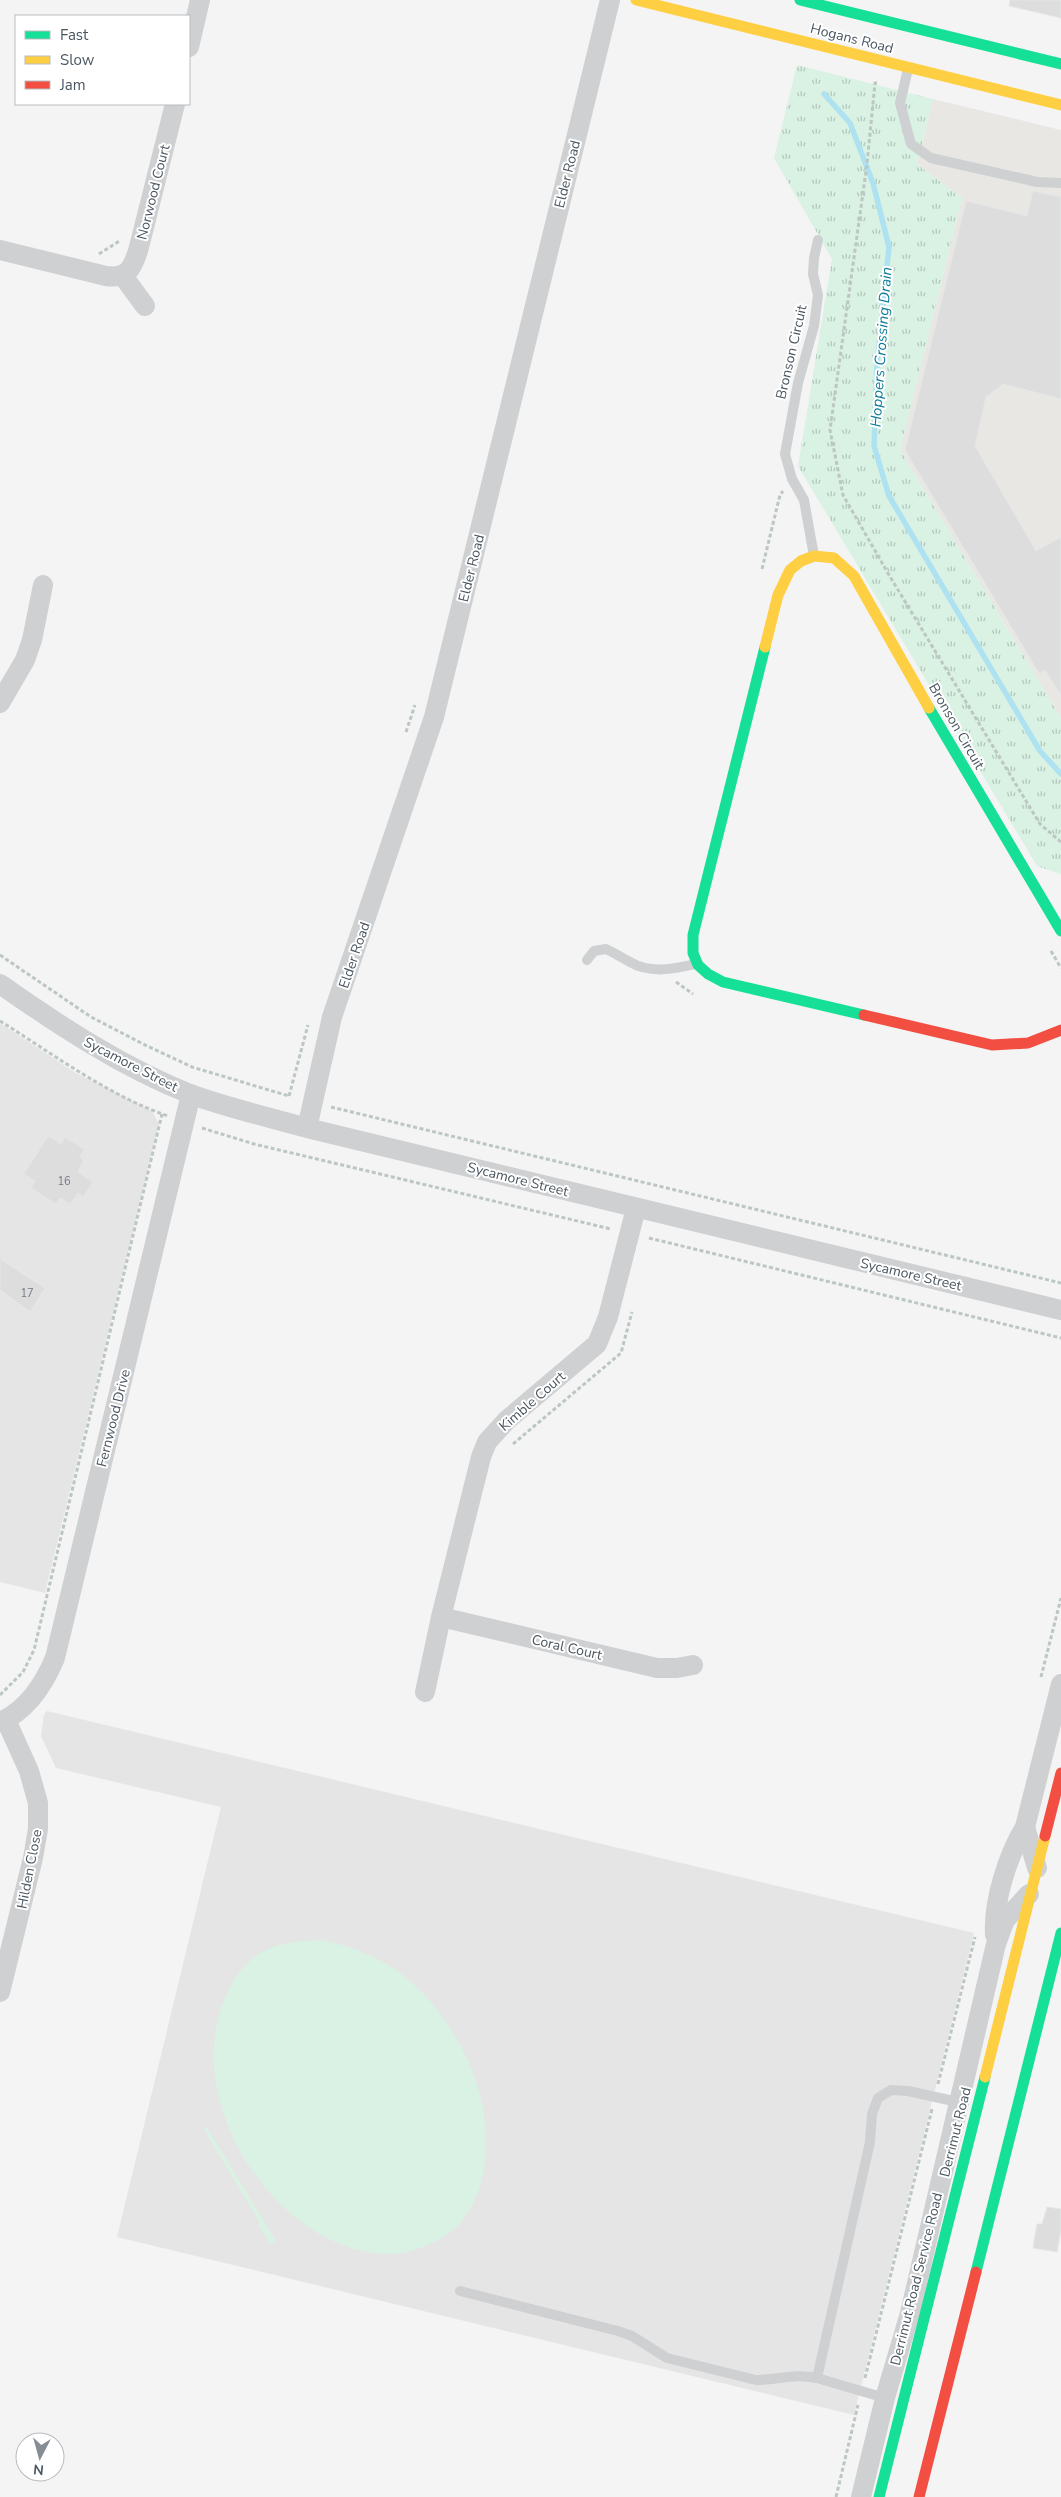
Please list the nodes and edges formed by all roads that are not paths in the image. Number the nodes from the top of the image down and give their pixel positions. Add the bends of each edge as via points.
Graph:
1 (200, 0) edge
2 (610, 0) edge
3 (636, 0) edge
4 (800, 0) edge
5 (190, 42) edge
6 (1061, 64) edge
7 (908, 67) junction
8 (175, 105) edge
9 (1061, 105) edge
10 (1061, 183) edge
11 (818, 240) dead end
12 (0, 250) edge
13 (123, 276) junction
14 (145, 306) dead end
15 (814, 556) junction
16 (43, 585) dead end
17 (0, 703) edge
18 (1061, 931) edge
19 (587, 960) dead end
20 (696, 963) junction
21 (0, 984) edge
22 (1061, 1030) edge
23 (191, 1094) junction
24 (307, 1128) junction
25 (636, 1208) junction
26 (1061, 1310) edge
27 (440, 1617) junction
28 (693, 1665) dead end
29 (1061, 1684) edge
30 (425, 1692) dead end
31 (3, 1721) edge
32 (1061, 1774) edge
33 (1025, 1827) junction
34 (1037, 1868) junction
35 (1031, 1893) junction
36 (1061, 1933) edge
37 (996, 1944) junction
38 (0, 1992) edge
39 (958, 2102) junction
40 (460, 2291) dead end
41 (818, 2378) junction
42 (885, 2398) junction
43 (860, 2497) edge
44 (878, 2497) edge
45 (919, 2497) edge

1 - 5 street
2 - 24 street, Elder Road via 434,717 332,1018
3 - 7 main road, Hogans Road
4 - 6 main road, Hogans Road
7 - 9 main road, Hogans Road
7 - 10 lane via 900,103 912,144 931,158 1037,182
8 - 13 street, Norwood Court via 138,251 130,271
11 - 15 lane, Bronson Circuit via 813,266 818,295 814,326 798,383 785,454 792,480 804,500
12 - 13 street via 106,276
13 - 14 street
15 - 18 main road, Bronson Circuit via 839,561 854,576 977,792
15 - 20 main road via 802,560 790,570 777,599 693,935 691,951
16 - 17 street via 25,660
19 - 20 lane via 594,951 606,949 631,963 651,969 669,970
20 - 22 main road via 707,974 723,982 992,1045 1027,1045
21 - 23 street, Sycamore Street via 121,1061
23 - 24 street, Sycamore Street
23 - 31 street, Fernwood Drive via 55,1658 44,1683 31,1699
24 - 25 street, Sycamore Street
25 - 26 street, Sycamore Street
25 - 27 street, Kimble Court via 608,1317 597,1344 507,1420 488,1442 473,1482
27 - 28 street, Coral Court via 657,1668
27 - 30 street, Kimble Court
29 - 33 street, Derrimut Road Service Road
31 - 38 street, Hilden Close via 30,1770 38,1803 38,1829 34,1858
32 - 34 main road, Derrimut Road
33 - 34 street
33 - 37 street, Derrimut Road Service Road via 1013,1848 998,1904
34 - 35 main road, Derrimut Road
35 - 37 street, Derrimut Road Service Road via 1005,1920
35 - 44 main road, Derrimut Road
36 - 45 main road
37 - 39 street, Derrimut Road Service Road
39 - 41 lane via 891,2090 878,2098 872,2114 870,2142
39 - 42 street, Derrimut Road Service Road via 910,2313
40 - 41 lane via 618,2331 667,2358 756,2380 800,2374
41 - 42 lane
42 - 43 street, Derrimut Road Service Road

